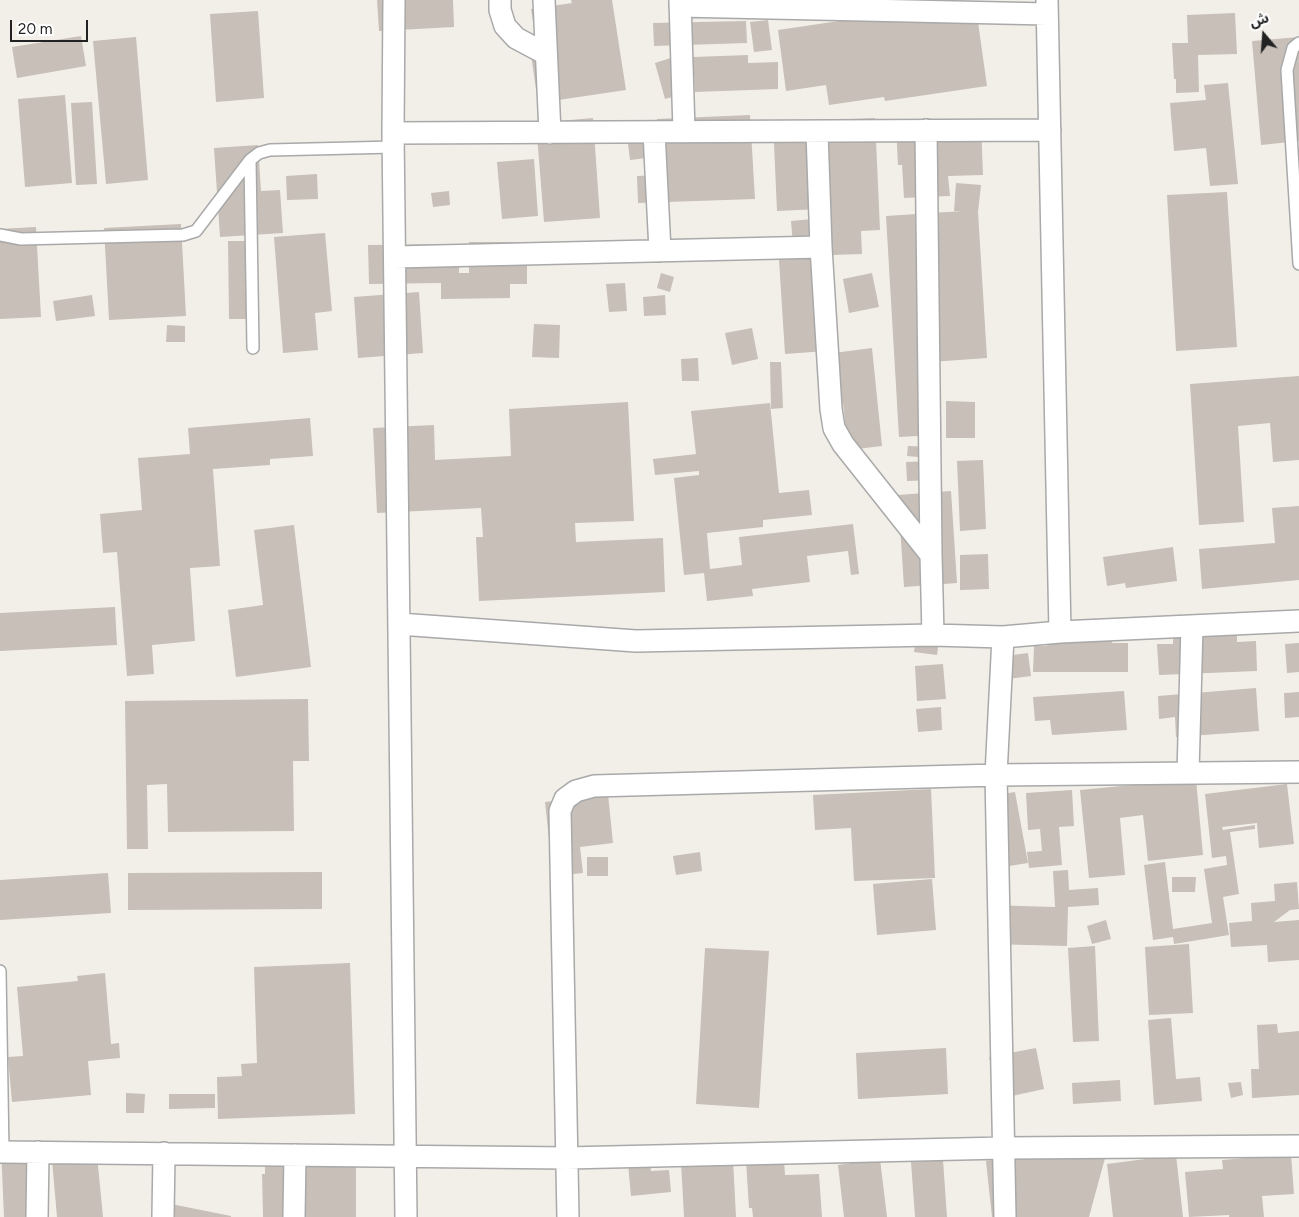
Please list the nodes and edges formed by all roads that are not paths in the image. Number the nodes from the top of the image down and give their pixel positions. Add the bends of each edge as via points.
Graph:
1 (394, 0) edge
2 (500, 0) edge
3 (544, 0) edge
4 (680, 3) edge
5 (1047, 7) edge
6 (1299, 43) edge
7 (546, 54) junction
8 (926, 130) junction
9 (1050, 130) junction
10 (684, 131) junction
11 (654, 132) junction
12 (817, 132) junction
13 (550, 133) junction
14 (393, 140) junction
15 (250, 160) junction
16 (0, 235) edge
17 (821, 247) junction
18 (660, 251) junction
19 (395, 257) junction
20 (1299, 264) edge
21 (253, 348) dead end
22 (931, 555) junction
23 (1299, 621) edge
24 (399, 624) junction
25 (1192, 626) junction
26 (1060, 632) junction
27 (933, 635) junction
28 (1003, 637) junction
29 (1299, 772) edge
30 (1188, 773) junction
31 (996, 775) junction
32 (0, 971) edge
33 (1299, 1146) edge
34 (1003, 1148) junction
35 (1, 1152) edge
36 (38, 1152) junction
37 (164, 1154) junction
38 (295, 1155) junction
39 (406, 1156) junction
40 (567, 1158) junction
41 (37, 1217) edge
42 (163, 1217) edge
43 (294, 1217) edge
44 (406, 1217) edge
45 (568, 1217) edge
46 (1004, 1217) edge

1 - 14 street
2 - 7 street via 505,26 516,38
3 - 7 street
4 - 5 street
4 - 10 street
5 - 9 street
6 - 20 lane via 1293,48 1287,70
7 - 13 street
8 - 9 street
8 - 12 street
8 - 22 street
9 - 26 street
10 - 11 street
10 - 12 street
11 - 13 street
11 - 18 street
12 - 17 street
13 - 14 street
14 - 15 lane via 270,150
14 - 19 street
15 - 16 lane via 196,231 183,235 21,239
15 - 21 lane
17 - 18 street
17 - 22 street via 834,428 843,444
18 - 19 street
19 - 24 street
22 - 27 street
23 - 25 street
24 - 27 street via 636,641
24 - 39 street
25 - 26 street
25 - 30 street
26 - 28 street
27 - 28 street
28 - 31 street
29 - 30 street
30 - 31 street
31 - 34 street
31 - 40 street via 594,786 576,791 565,799 560,811
32 - 35 lane
33 - 34 street
34 - 40 street
34 - 46 street
35 - 36 street
36 - 37 street
36 - 41 street
37 - 38 street
37 - 42 street
38 - 39 street
38 - 43 street
39 - 40 street
39 - 44 street
40 - 45 street

